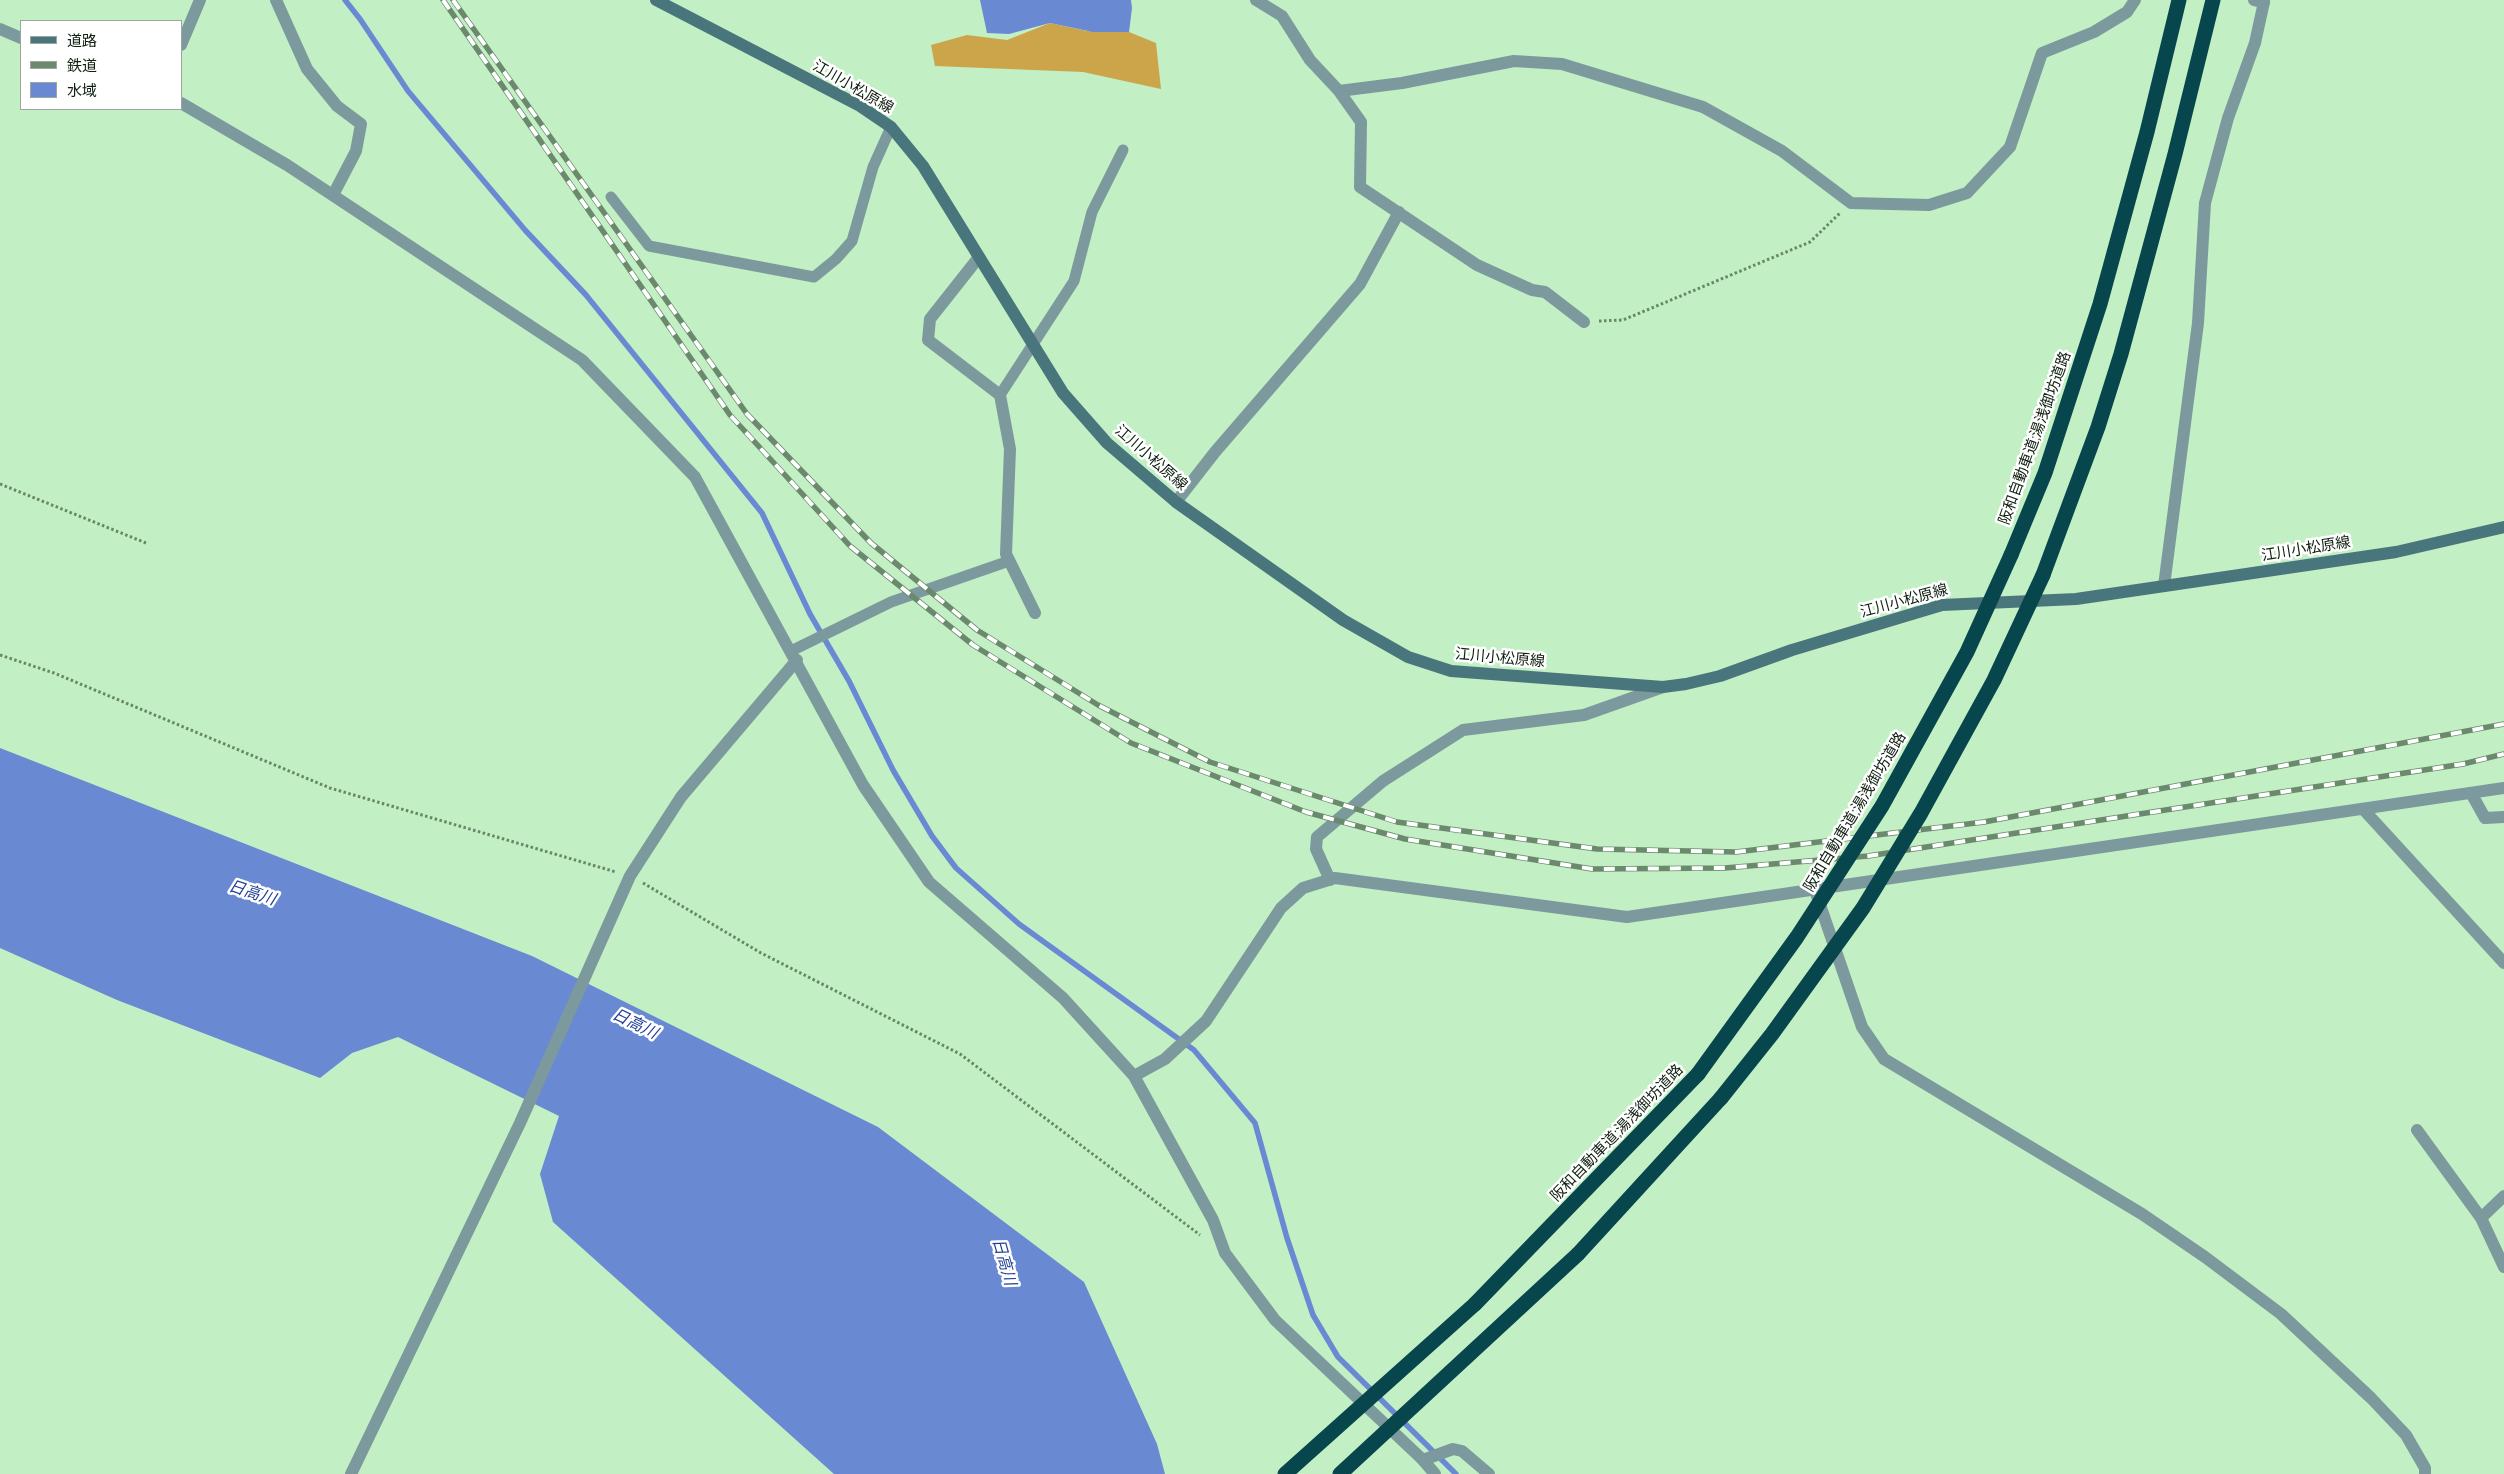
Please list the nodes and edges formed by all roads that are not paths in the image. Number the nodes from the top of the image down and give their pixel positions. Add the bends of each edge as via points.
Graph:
1 (200, 0) edge
2 (276, 0) edge
3 (656, 0) edge
4 (1256, 0) edge
5 (2135, 0) edge
6 (2179, 0) edge
7 (2212, 0) edge
8 (2259, 1) edge
9 (0, 30) edge
10 (20, 38) edge
11 (182, 43) edge
12 (1339, 91) junction
13 (182, 104) edge
14 (892, 127) junction
15 (1123, 150) dead end
16 (333, 195) junction
17 (612, 197) dead end
18 (1399, 212) junction
19 (979, 257) junction
20 (1584, 322) road end
21 (1033, 345) junction
22 (1000, 395) junction
23 (1176, 502) junction
24 (2504, 527) edge
25 (1009, 561) junction
26 (2164, 586) junction
27 (1035, 613) dead end
28 (794, 656) junction
29 (1663, 687) junction
30 (2504, 788) edge
31 (2472, 793) junction
32 (2363, 809) junction
33 (2504, 817) edge
34 (1330, 880) junction
35 (1815, 889) junction
36 (2504, 963) edge
37 (1134, 1076) junction
38 (2417, 1130) dead end
39 (2504, 1196) edge
40 (2481, 1218) junction
41 (2504, 1267) edge
42 (1423, 1460) junction
43 (351, 1474) edge
44 (1285, 1474) edge
45 (1340, 1474) edge
46 (1435, 1474) edge
47 (1488, 1474) edge
48 (2425, 1474) edge

1 - 11 street
2 - 16 street via 307,69 337,106 361,124 356,151
3 - 14 main road, 江川小松原線 via 860,106
4 - 12 street via 1282,16 1310,60
5 - 12 street via 2127,12 2094,32 2042,53 2010,147 1967,193 1928,205 1851,203 1782,151 1703,107 1562,64 1514,61 1402,83
6 - 44 highway, 阪和自動車道;湯浅御坊道路, bridge via 2100,304 2045,473 1967,652 1882,806 1798,937 1698,1074 1475,1304
7 - 45 highway, bridge via 2175,154 2098,427 2043,575 1994,680 1912,829 1863,908 1772,1034 1721,1098 1578,1254
8 - 26 street via 2255,43 2228,118 2205,203 2198,323
9 - 10 street
12 - 18 street via 1362,122 1360,187
13 - 16 street via 287,164
14 - 17 lane via 872,167 852,242 814,277 649,246
14 - 19 main road, 江川小松原線 via 923,166
15 - 21 lane via 1092,212 1074,281
16 - 28 street via 582,360 695,477
18 - 20 street via 1477,264 1532,290 1545,292
18 - 23 street via 1360,284
19 - 21 main road, 江川小松原線
19 - 22 street via 930,319 928,340
21 - 22 lane
21 - 23 main road, 江川小松原線 via 1063,393 1107,443
22 - 25 street via 1010,449 1006,554
23 - 29 main road, 江川小松原線 via 1343,620 1408,656 1451,671
24 - 26 main road, 江川小松原線 via 2396,552
25 - 27 street
25 - 28 lane via 891,602
26 - 29 main road, 江川小松原線 via 2076,599 1942,605 1792,650 1720,676
28 - 37 street via 863,786 929,882 1063,998
28 - 43 street via 681,797 630,876 520,1123
29 - 34 street via 1584,715 1464,730 1383,781 1317,837 1316,849
30 - 31 street
31 - 32 street
31 - 33 street via 2485,818
32 - 35 street
32 - 36 street
34 - 35 street via 1335,878 1628,917
34 - 37 street via 1302,888 1281,908 1206,1021 1165,1059
35 - 48 street via 1862,1028 1884,1059 2142,1214 2281,1314 2406,1435 2425,1468
37 - 42 street via 1213,1220 1225,1253 1275,1320
38 - 40 street
39 - 40 street
40 - 41 street
42 - 46 street
42 - 47 street via 1453,1449 1462,1451

